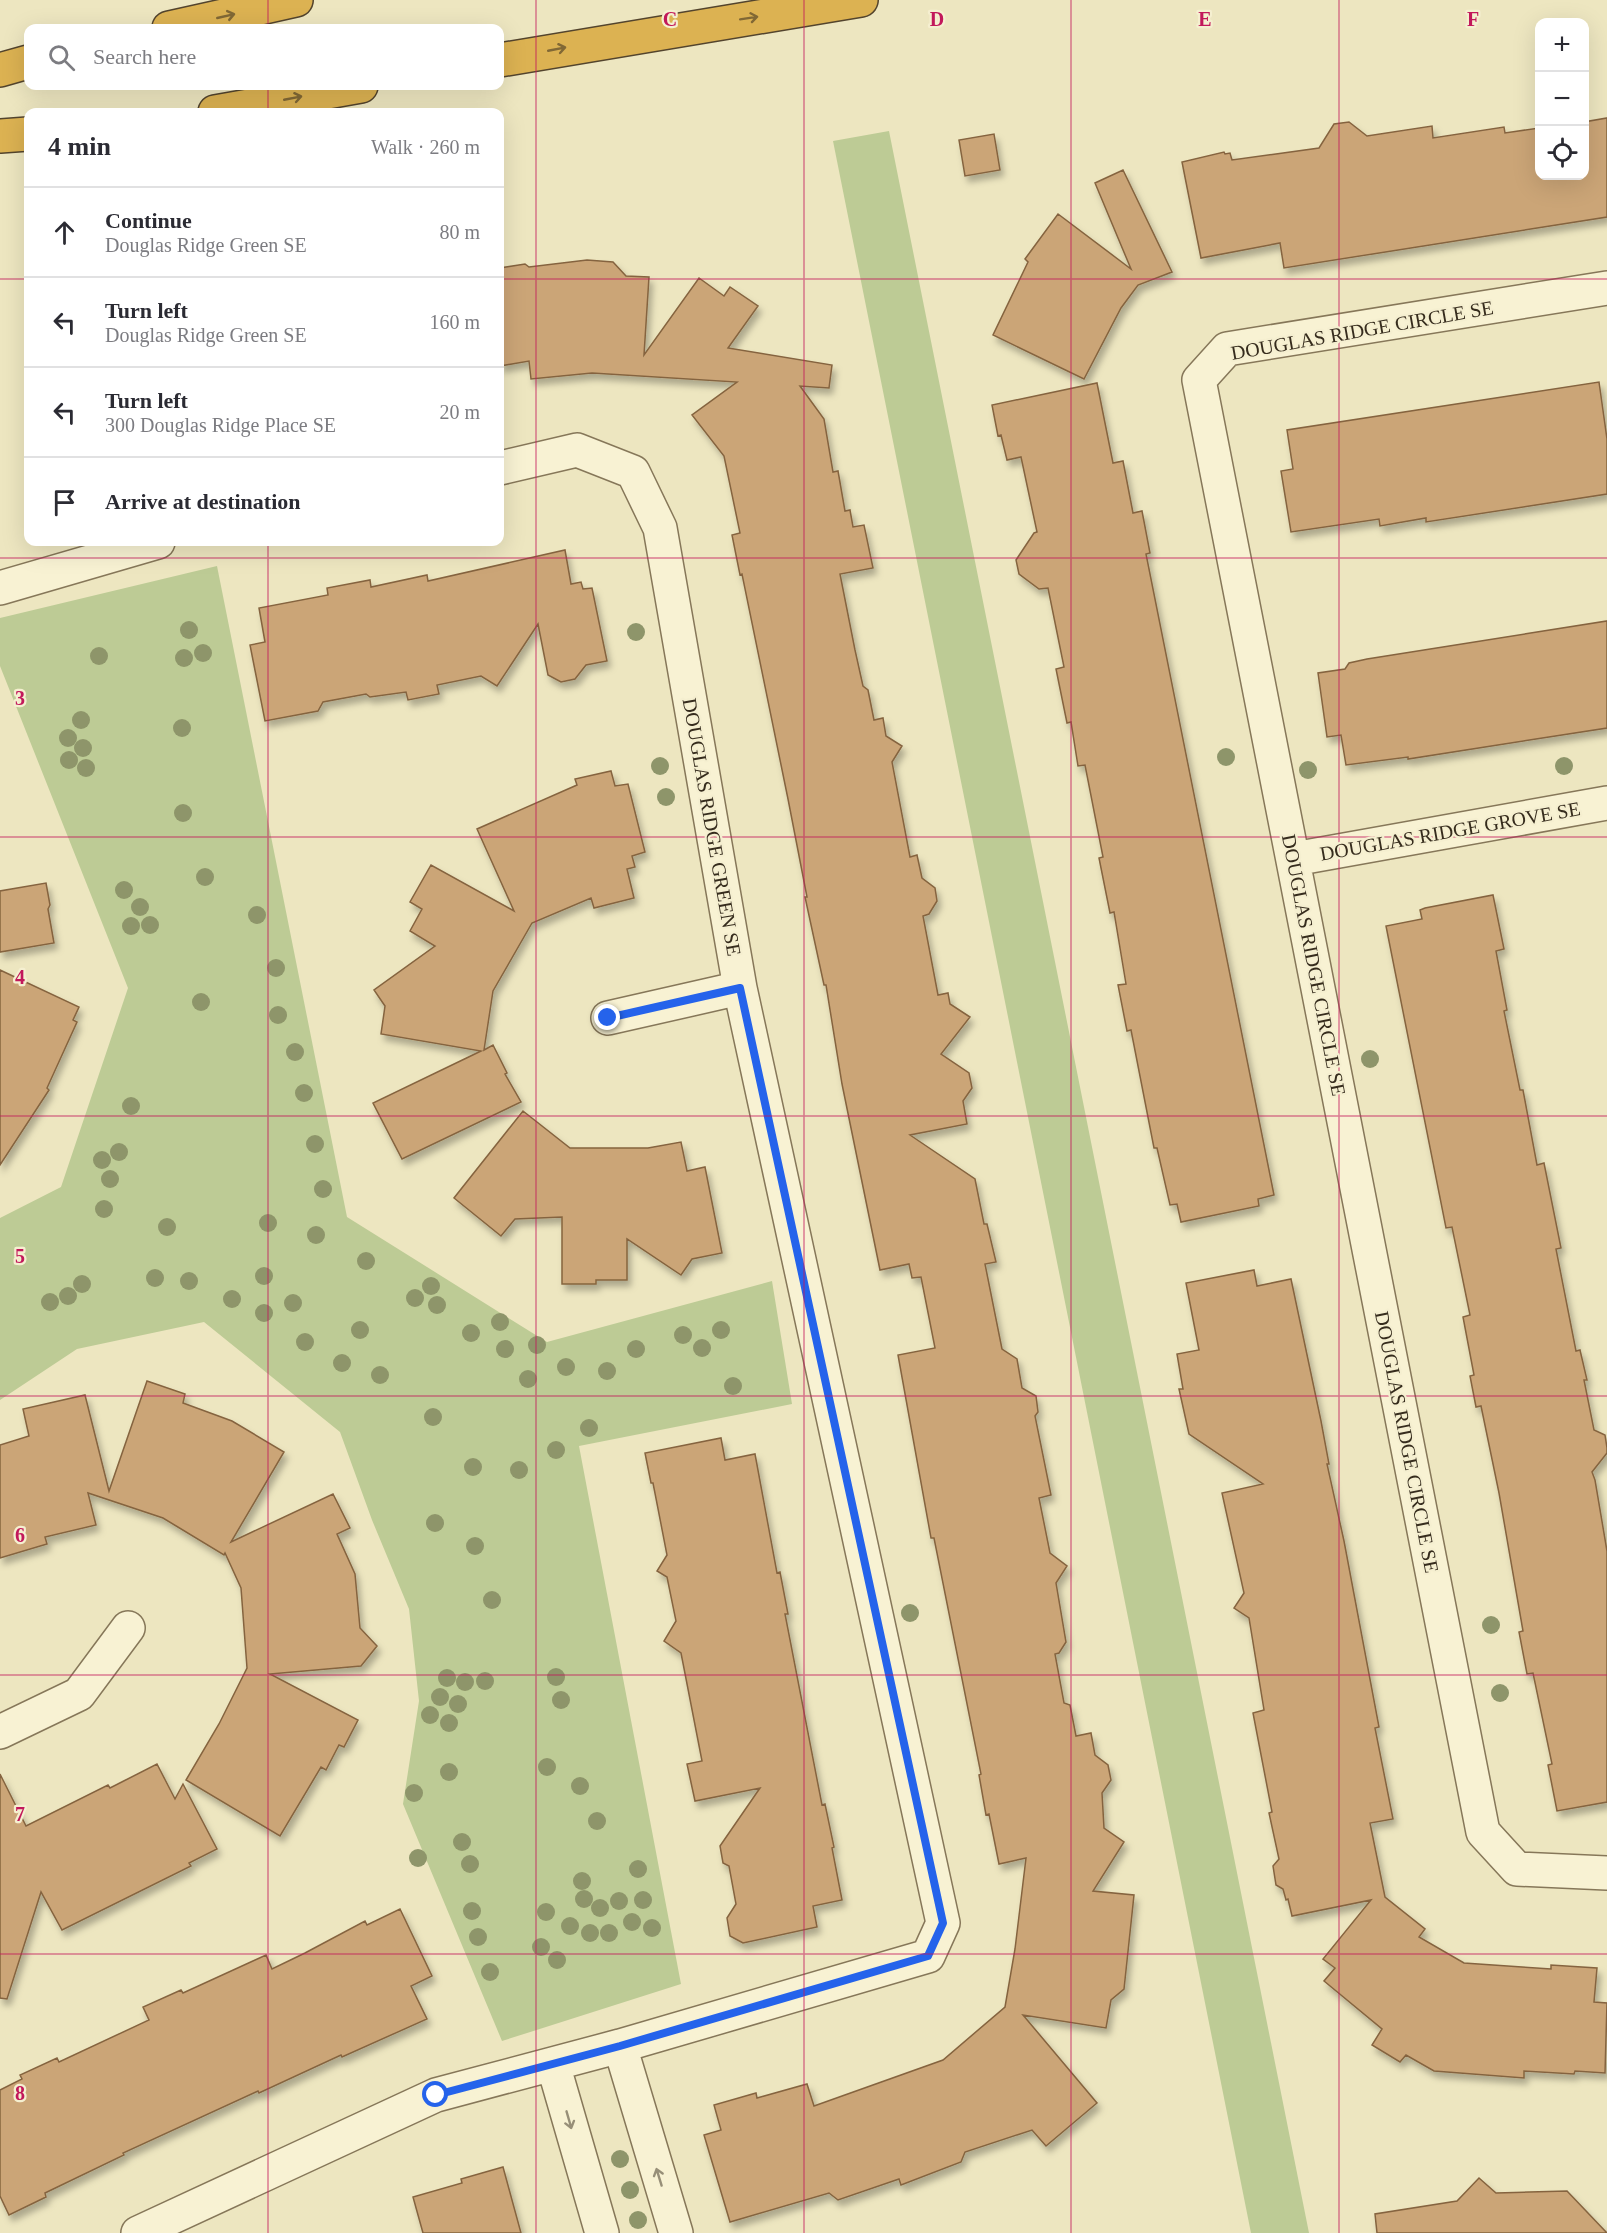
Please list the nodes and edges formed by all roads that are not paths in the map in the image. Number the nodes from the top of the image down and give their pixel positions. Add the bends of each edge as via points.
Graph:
1 (296, 0) edge
2 (861, 0) edge
3 (187, 24) edge
4 (504, 59) edge
5 (24, 63) edge
6 (0, 70) edge
7 (339, 90) edge
8 (237, 108) edge
9 (24, 134) edge
10 (0, 136) edge
11 (1607, 288) edge
12 (504, 467) edge
13 (144, 546) edge
14 (0, 588) edge
15 (1607, 803) edge
16 (1294, 859) junction
17 (740, 988) junction
18 (608, 1018) dead end
19 (128, 1628) dead end
20 (0, 1732) edge
21 (1607, 1873) edge
22 (620, 2046) junction
23 (553, 2064) junction
24 (138, 2233) edge
25 (602, 2233) edge
26 (676, 2233) edge

3 -> 1 highway
4 -> 2 highway
5 - 6 highway
8 -> 7 highway
9 - 10 highway
11 - 16 street, DOUGLAS RIDGE CIRCLE SE via 1227,349 1199,380
12 - 17 street, DOUGLAS RIDGE GREEN SE via 577,450 633,472 660,528
13 - 14 street
15 - 16 street, DOUGLAS RIDGE GROVE SE
16 - 21 street, DOUGLAS RIDGE CIRCLE SE via 1483,1832 1517,1869
17 - 18 street
17 - 22 street, DOUGLAS RIDGE GREEN SE via 943,1923 928,1956
19 - 20 street via 79,1694
22 - 23 street, DOUGLAS RIDGE GREEN SE
26 -> 22 street
23 - 24 street, DOUGLAS RIDGE GREEN SE via 436,2095
23 -> 25 street

